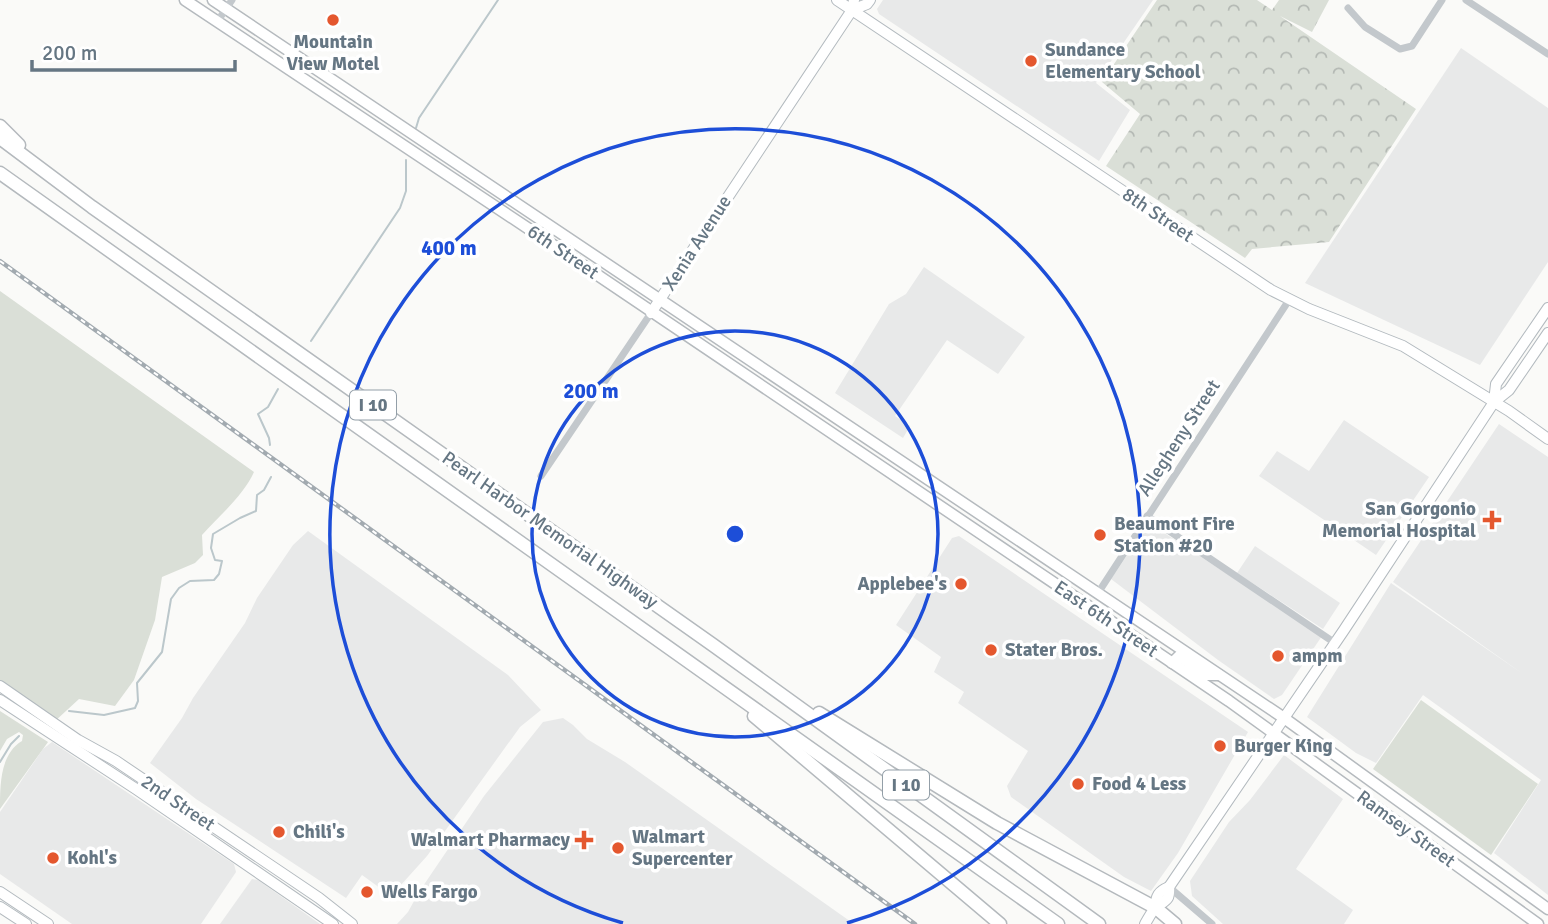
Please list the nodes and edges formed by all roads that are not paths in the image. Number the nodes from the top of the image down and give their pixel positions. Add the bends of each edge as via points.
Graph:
1 (185, 0) edge
2 (213, 0) edge
3 (837, 0) edge
4 (870, 0) edge
5 (1442, 0) edge
6 (1466, 0) edge
7 (229, 4) edge
8 (853, 5) edge
9 (1348, 8) dead end
10 (217, 22) junction
11 (1548, 54) edge
12 (366, 103) junction
13 (358, 116) junction
14 (0, 126) edge
15 (0, 138) edge
16 (36, 163) junction
17 (0, 173) edge
18 (0, 183) edge
19 (94, 240) junction
20 (661, 299) junction
21 (1289, 300) junction
22 (1548, 308) edge
23 (651, 313) junction
24 (1548, 332) edge
25 (1494, 402) junction
26 (1548, 439) edge
27 (541, 476) dead end
28 (950, 494) joint
29 (939, 507) joint
30 (1147, 516) junction
31 (1098, 593) junction
32 (1335, 643) junction
33 (713, 645) junction
34 (1172, 663) junction
35 (701, 670) junction
36 (1219, 675) junction
37 (0, 686) edge
38 (0, 700) edge
39 (1284, 718) junction
40 (1273, 733) junction
41 (1169, 887) junction
42 (0, 892) edge
43 (0, 907) edge
44 (1156, 908) junction
45 (1548, 909) edge
46 (26, 924) edge
47 (48, 924) edge
48 (333, 924) edge
49 (352, 924) edge
50 (1000, 924) edge
51 (1058, 924) edge
52 (1099, 924) edge
53 (1145, 924) edge
54 (1175, 924) edge
55 (1212, 924) edge
56 (1538, 924) edge

1 - 10 main road, 6th Street
2 - 7 main road, 6th Street
3 - 8 street, 8th Street
4 - 8 street, Xenia Avenue
5 - 9 street via 1412,46 1401,50 1366,27
6 - 11 street
7 - 10 street
7 - 12 main road, 6th Street
8 - 20 street, Xenia Avenue
8 - 21 street, 8th Street
10 - 13 main road, 6th Street
12 - 13 main road
12 - 20 main road, 6th Street
13 - 23 main road, 6th Street
14 - 16 highway
15 - 16 highway, Pearl Harbor Memorial Highway / I 10
16 - 33 highway, Pearl Harbor Memorial Highway / I 10
17 - 19 highway, Pearl Harbor Memorial Highway / I 10
18 - 19 highway
19 - 35 highway, Pearl Harbor Memorial Highway / I 10
20 - 23 street, Xenia Avenue
20 - 28 main road, 6th Street
21 - 25 street, 8th Street via 1403,346
21 - 30 street, Allegheny Street
22 - 25 street via 1496,384
23 - 27 street, Xenia Avenue
23 - 29 main road, 6th Street
24 - 25 street via 1509,390
25 - 26 street, 8th Street
25 - 32 street
28 - 31 main road, East 6th Street
29 - 34 main road, East 6th Street
30 - 31 street, Allegheny Street
30 - 32 street
31 - 36 main road, East 6th Street
32 - 39 street
33 - 44 highway via 954,797
33 - 52 highway, Pearl Harbor Memorial Highway / I 10
34 - 36 main road via 1179,656 1206,675
34 - 40 main road, East 6th Street
35 - 50 highway
35 - 51 highway, Pearl Harbor Memorial Highway / I 10
36 - 39 main road, East 6th Street
37 - 49 street, 2nd Street
38 - 48 street, 2nd Street
39 - 40 street
39 - 45 main road, Ramsey Street
40 - 41 street
40 - 56 main road, Ramsey Street
41 - 44 street via 1170,895
41 - 55 street
42 - 47 street
43 - 46 street
44 - 53 street
44 - 54 highway

